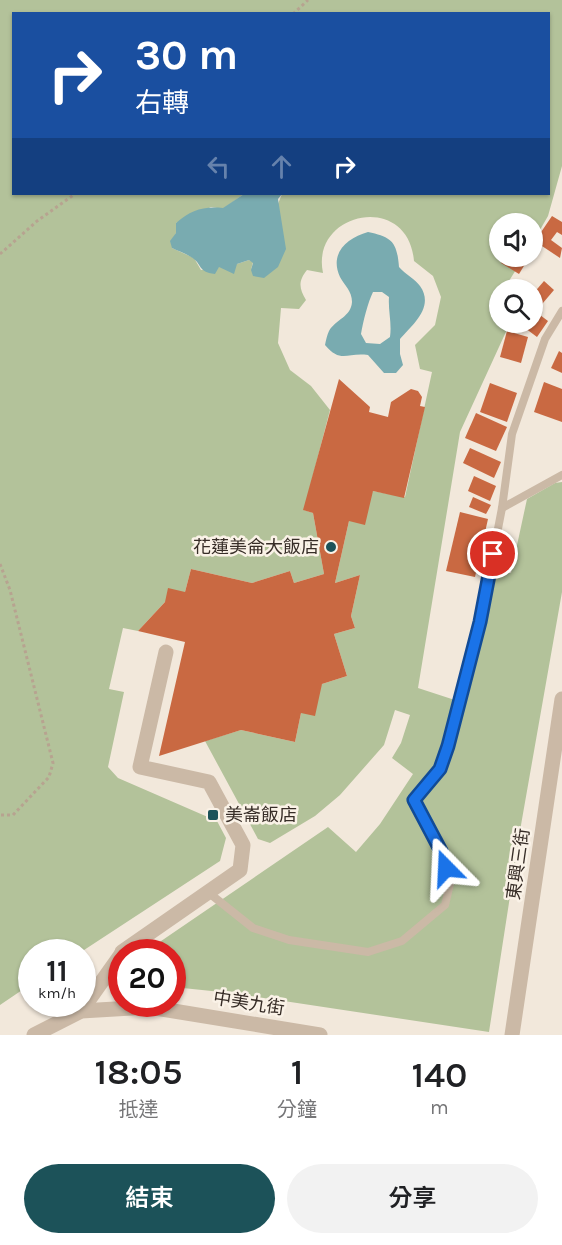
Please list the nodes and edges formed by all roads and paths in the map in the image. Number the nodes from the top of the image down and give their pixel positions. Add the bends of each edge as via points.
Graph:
1 (308, 0) edge
2 (295, 12) edge
3 (74, 195) edge
4 (0, 254) edge
5 (562, 311) edge
6 (562, 475) edge
7 (502, 508) junction
8 (0, 564) edge
9 (166, 652) dead end
10 (561, 706) edge
11 (0, 815) edge
12 (209, 893) junction
13 (142, 939) edge
14 (108, 973) edge
15 (96, 990) edge
16 (96, 1010) edge
17 (69, 1017) edge
18 (34, 1035) edge
19 (320, 1035) edge
20 (512, 1035) edge

1 - 2 path
3 - 4 path
5 - 7 lane via 545,339 512,434
6 - 7 lane
7 - 12 lane via 480,622 448,746 440,769 414,800 442,853 450,884 445,904 402,941 368,952 289,940 253,928
8 - 11 path via 53,763 49,777 13,815
9 - 12 street via 140,766 209,782 224,807 243,845 240,870
10 - 20 street, 東興三街
12 - 13 street
14 - 15 street
16 - 19 street, 中美九街 via 149,1006
17 - 18 street, 中美九街

